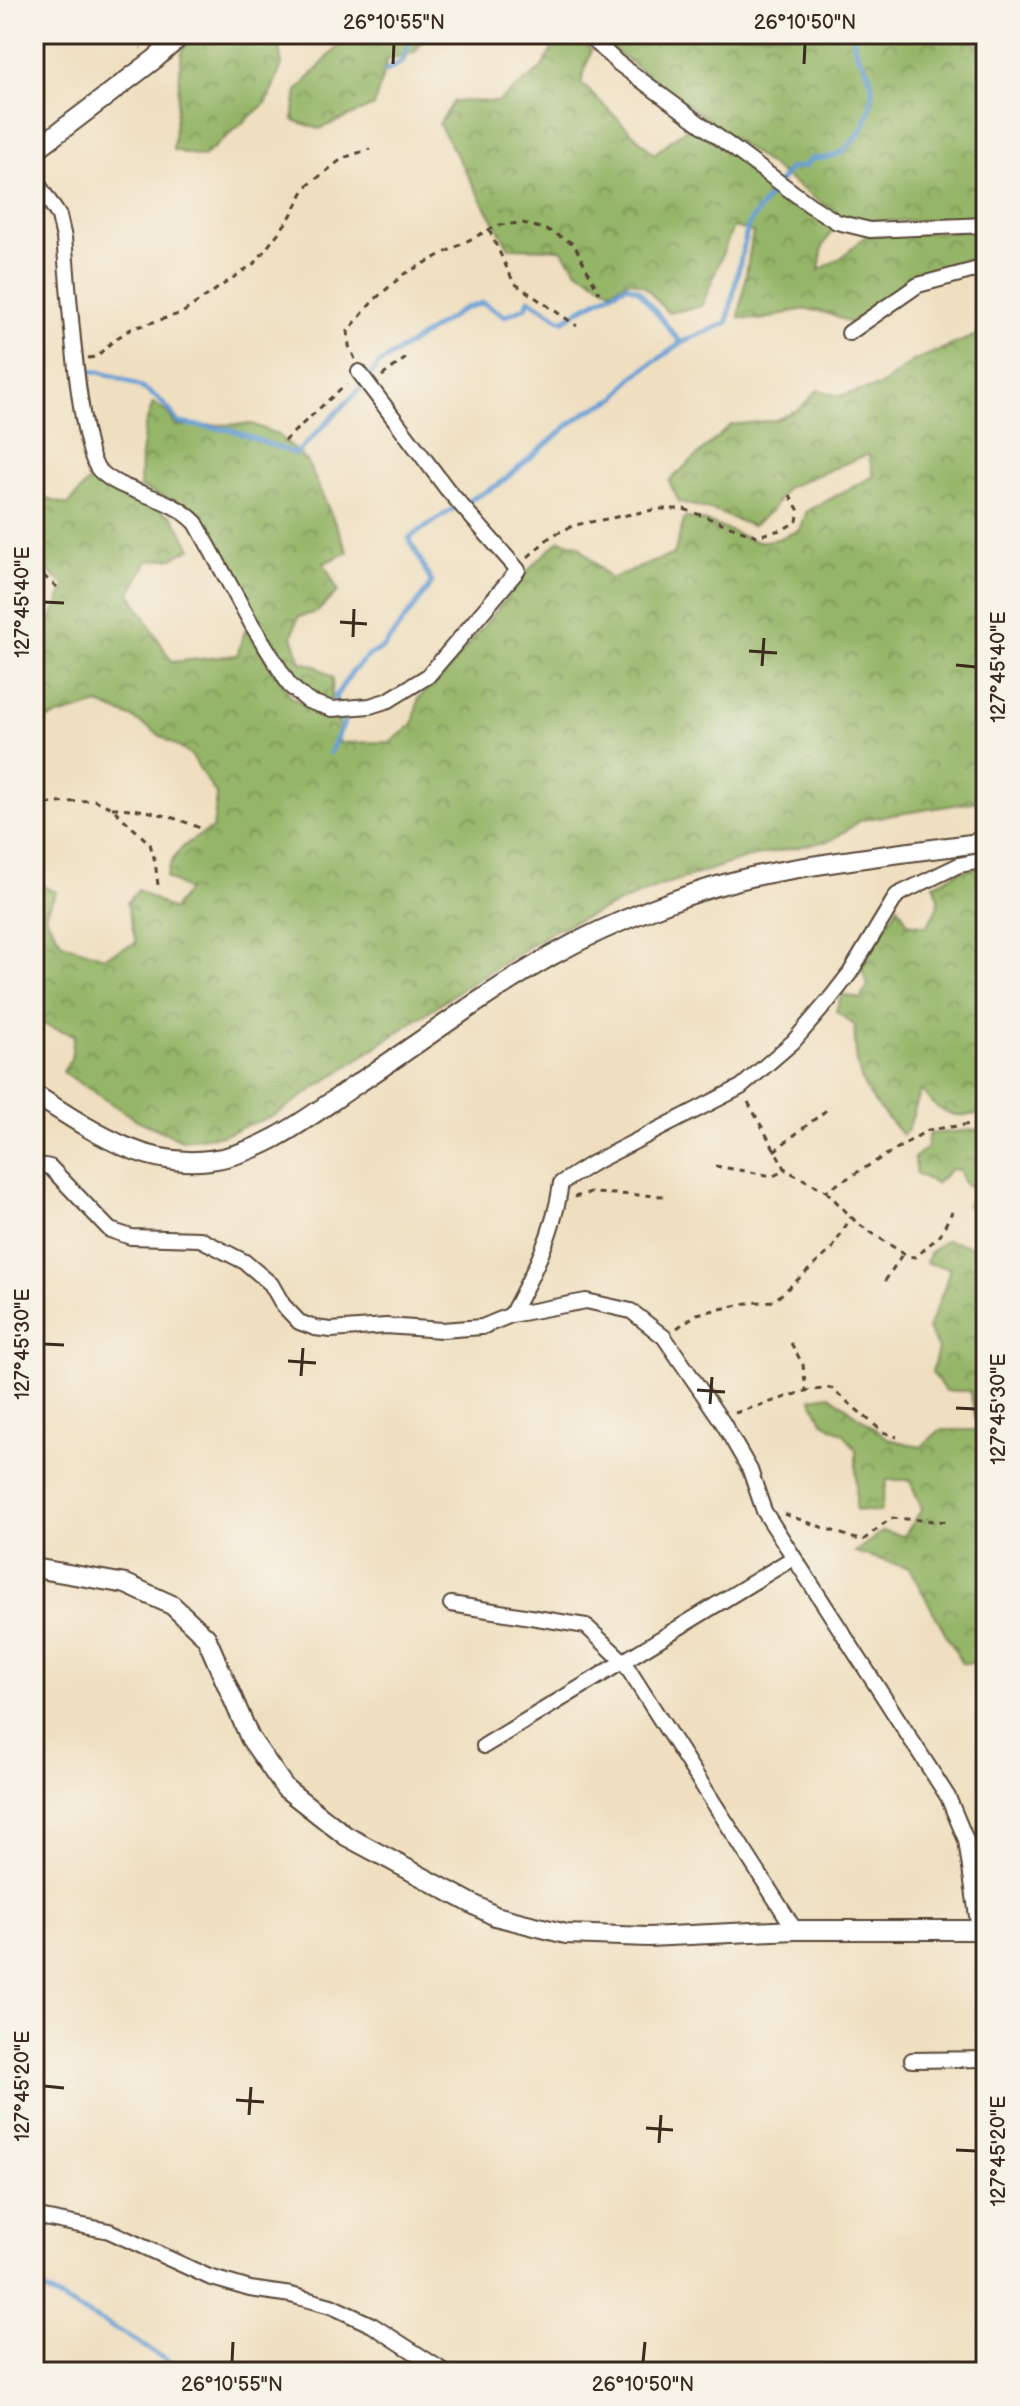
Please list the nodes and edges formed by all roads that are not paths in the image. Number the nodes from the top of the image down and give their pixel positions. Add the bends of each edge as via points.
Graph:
1 (183, 34) edge
2 (587, 34) edge
3 (34, 151) edge
4 (34, 178) edge
5 (986, 225) edge
6 (986, 267) edge
7 (849, 333) dead end
8 (364, 379) road end
9 (986, 842) edge
10 (986, 860) edge
11 (34, 1094) edge
12 (34, 1164) edge
13 (511, 1315) junction
14 (793, 1558) junction
15 (34, 1568) edge
16 (451, 1604) dead end
17 (623, 1661) junction
18 (484, 1746) dead end
19 (795, 1930) junction
20 (982, 1930) edge
21 (986, 2059) edge
22 (912, 2060) dead end
23 (34, 2216) edge
24 (34, 2367) edge
25 (41, 2372) edge
26 (445, 2372) edge

1 - 3 street
2 - 5 street via 618,63 837,222 870,230
4 - 8 street via 59,216 64,238 85,434 94,463 111,477 172,504 196,523 290,686 308,701 332,709 389,700 428,676 518,570 453,496
6 - 7 street via 918,285
9 - 11 street via 762,875 698,893 593,934 514,978 284,1133 213,1160 176,1161 134,1152
10 - 13 street via 959,865 897,895 829,1000 793,1042 741,1087 561,1183 537,1264
12 - 13 street via 50,1167 110,1230 131,1237 200,1239 245,1262 271,1284 299,1322 315,1328 442,1330 482,1327
13 - 14 street via 586,1301 631,1311 664,1337 723,1423
14 - 17 street
14 - 20 street via 948,1797 966,1840
15 - 19 street via 126,1584 172,1605 206,1637 250,1738 285,1788 346,1836 495,1916 566,1934 648,1937
16 - 17 street via 586,1626
17 - 18 street
17 - 19 street
19 - 20 street
21 - 22 street
23 - 26 street via 109,2231 209,2277 331,2306 372,2325
24 - 25 street

